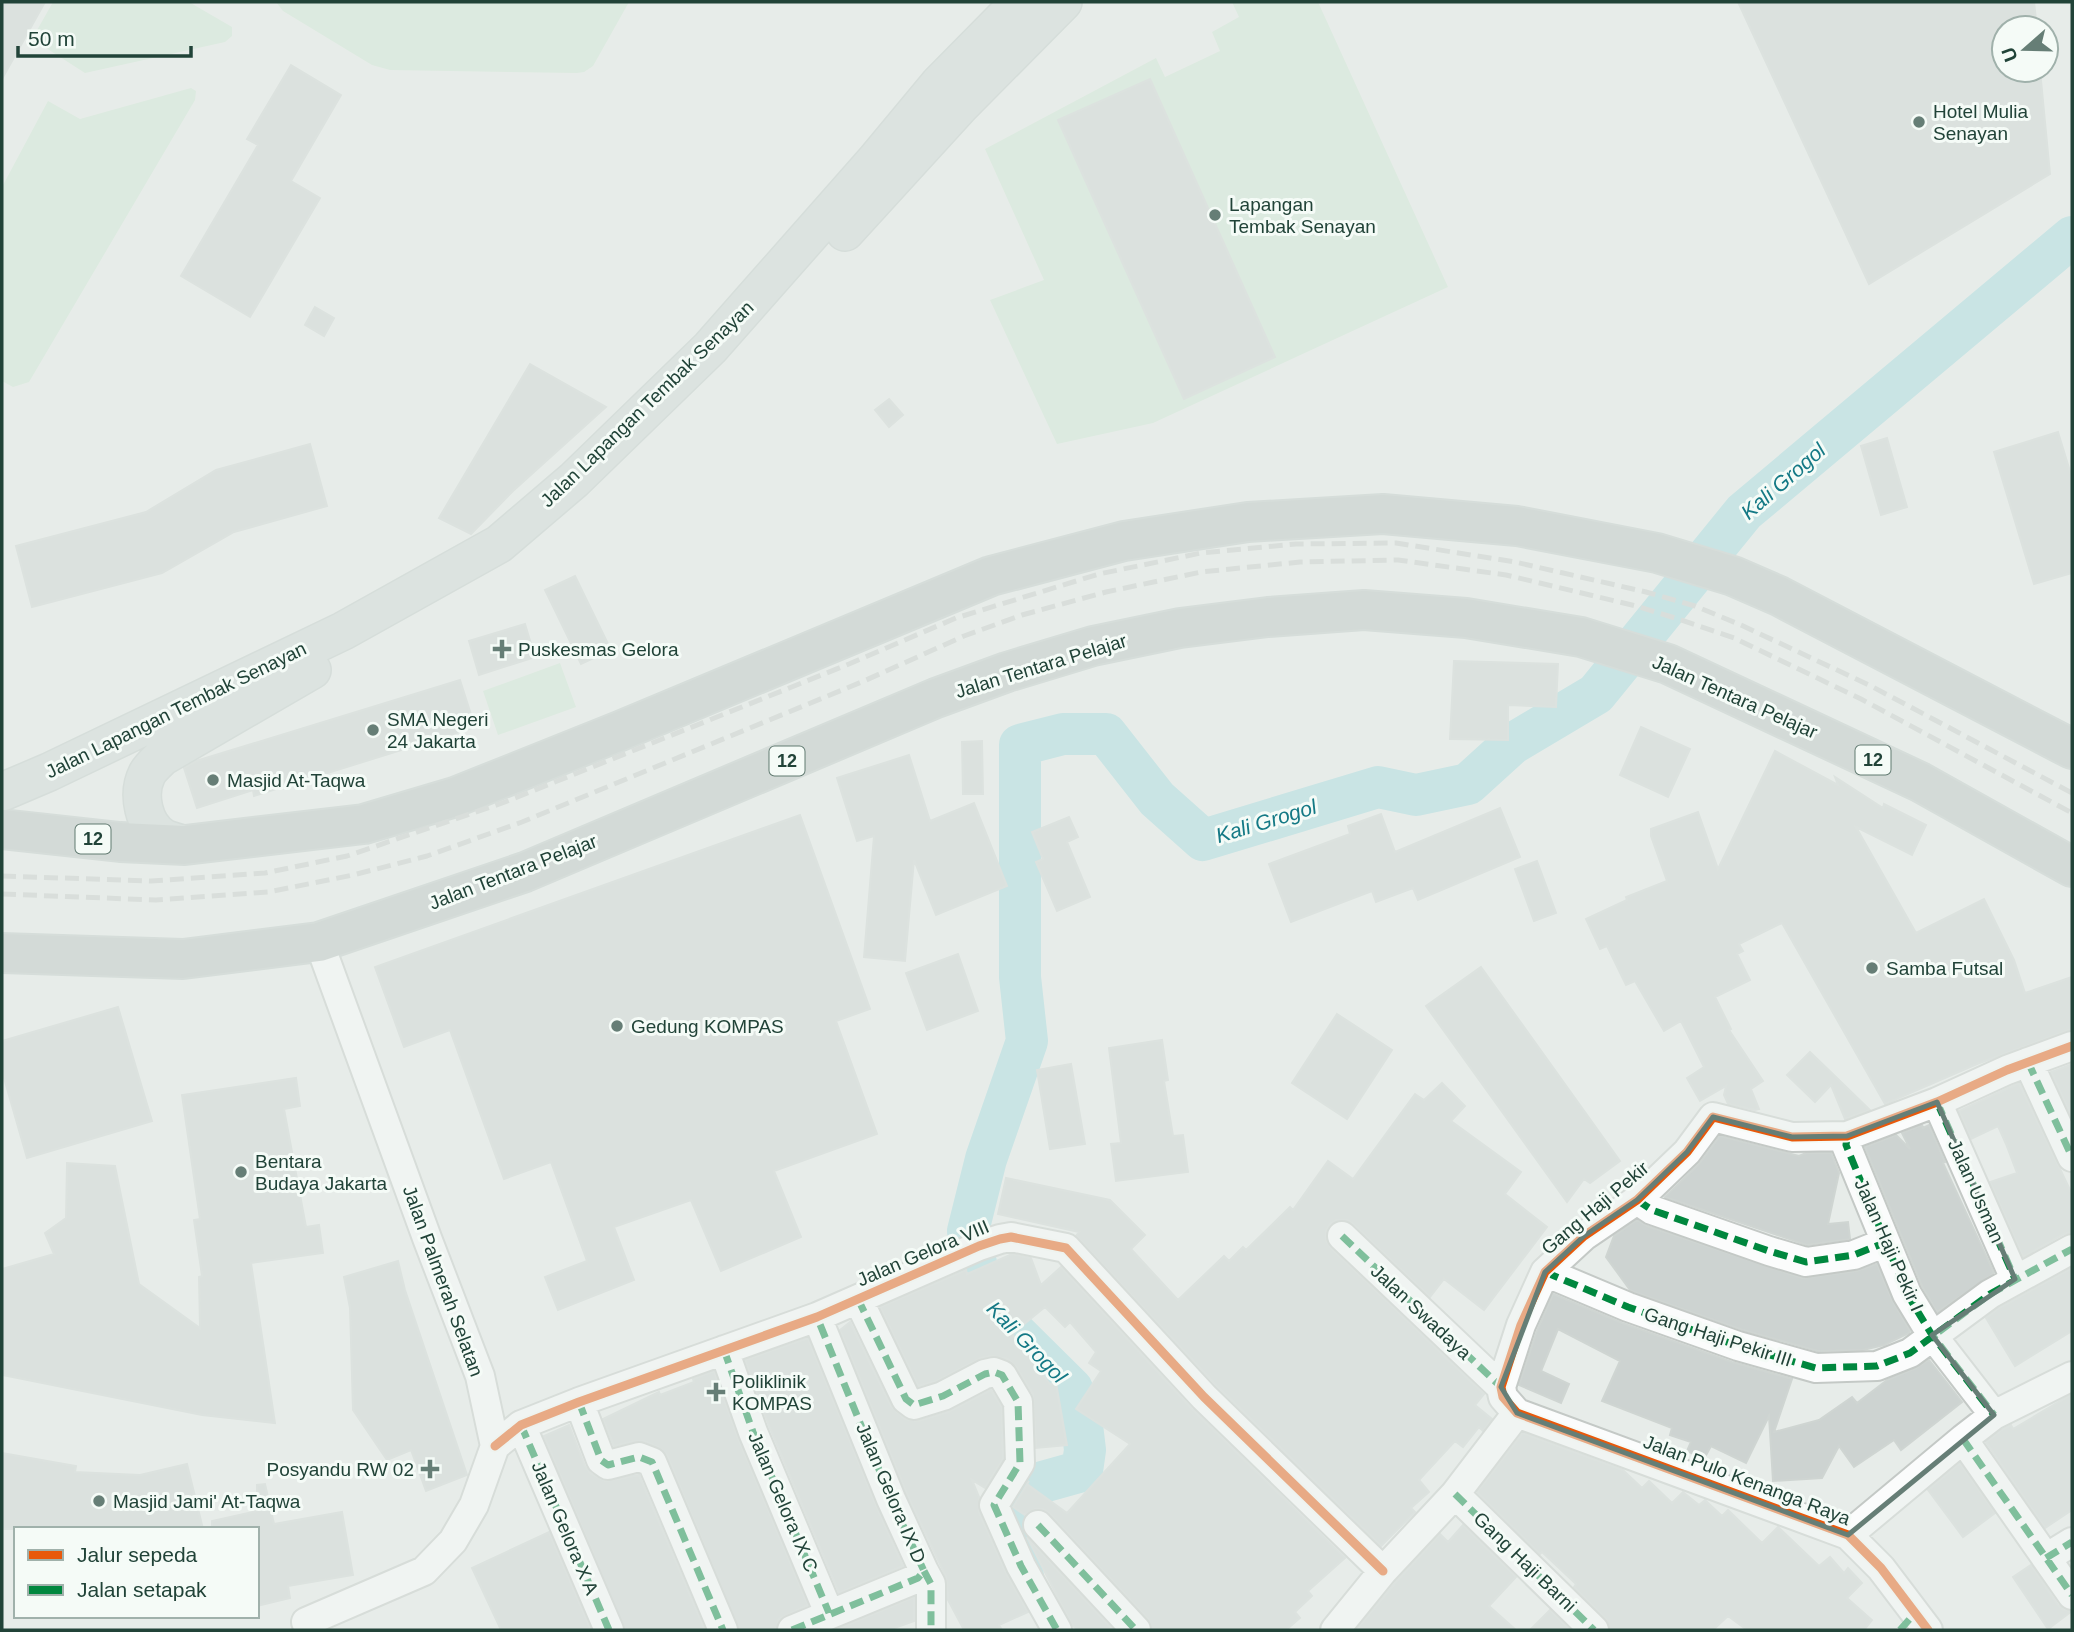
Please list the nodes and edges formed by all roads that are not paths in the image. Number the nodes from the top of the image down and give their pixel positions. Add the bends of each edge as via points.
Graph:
1 (1020, 2) edge
2 (1063, 2) edge
3 (2072, 749) edge
4 (2, 792) edge
5 (2, 829) edge
6 (185, 845) junction
7 (2072, 867) edge
8 (319, 942) junction
9 (2, 953) edge
10 (2072, 1046) edge
11 (2028, 1062) junction
12 (1937, 1102) junction
13 (1847, 1136) junction
14 (2072, 1157) edge
15 (1637, 1200) junction
16 (1342, 1236) dead end
17 (1884, 1243) junction
18 (2072, 1249) edge
19 (1545, 1272) junction
20 (2015, 1279) junction
21 (858, 1299) junction
22 (817, 1317) junction
23 (1932, 1335) junction
24 (724, 1350) junction
25 (2072, 1376) edge
26 (1501, 1387) junction
27 (579, 1402) junction
28 (1517, 1413) junction
29 (1994, 1415) junction
30 (522, 1425) junction
31 (1963, 1439) junction
32 (495, 1446) junction
33 (1455, 1494) junction
34 (1038, 1525) dead end
35 (1848, 1535) junction
36 (2072, 1542) edge
37 (2046, 1558) junction
38 (924, 1571) junction
39 (1383, 1571) junction
40 (2072, 1595) edge
41 (829, 1613) junction
42 (1914, 1624) edge
43 (931, 1625) edge
44 (308, 1626) edge
45 (609, 1630) edge
46 (723, 1630) edge
47 (792, 1630) edge
48 (1057, 1630) edge
49 (1136, 1630) edge
50 (1335, 1630) edge
51 (1594, 1630) edge

1 - 4 main road, Jalan Lapangan Tembak Senayan via 939,84 710,348 574,480 499,544 343,631
2 - 6 main road, Jalan Lapangan Tembak Senayan via 960,106 735,352 585,495 508,557 162,757 148,772 143,808 151,826 164,838
3 - 6 highway, 12 via 1733,576 1657,554 1517,526 1383,514 1248,522 1124,541 991,576 455,797 364,824
5 - 6 highway, 12
7 - 8 highway, Jalan Tentara Pelajar / 12 via 1920,782 1668,664 1581,637 1466,618 1364,610 1180,628 1093,646 1007,672 525,872
8 - 9 highway, Jalan Tentara Pelajar / 12 via 183,959
8 - 32 street, Jalan Palmerah Selatan via 480,1376
10 - 11 street
11 - 12 street
11 - 14 street
12 - 13 street
12 - 20 street, Jalan Usman
13 - 15 street, Gang Haji Pekir via 1792,1137 1713,1117 1687,1152
13 - 17 street, Jalan Haji Pekir I via 1846,1144
15 - 17 street via 1652,1210 1807,1262 1854,1255
15 - 19 street, Gang Haji Pekir via 1584,1236
16 - 26 street, Jalan Swadaya
17 - 23 street, Jalan Haji Pekir I
18 - 20 street, Gang Haji Pekir III
19 - 23 street, Gang Haji Pekir III via 1738,1346 1816,1368 1877,1366 1910,1353
19 - 26 street, Gang Haji Pekir
20 - 23 street, Gang Haji Pekir III
21 - 22 street, Jalan Gelora VIII
21 - 39 street, Jalan Gelora VIII via 1000,1238 1066,1248 1204,1397
21 - 48 street via 906,1399 914,1405 994,1372 1009,1385 1018,1402 1020,1463 994,1505
22 - 24 street, Jalan Gelora VIII
22 - 38 street, Jalan Gelora IX D
23 - 29 street, Jalan Haji Pekir I
24 - 27 street, Jalan Gelora VIII
24 - 41 street, Jalan Gelora IX C
25 - 29 street
26 - 28 street via 1503,1397
27 - 30 street, Jalan Gelora VIII
27 - 46 street via 601,1460 608,1465 639,1457 652,1462
28 - 33 street
28 - 35 street, Jalan Pulo Kenanga Raya
29 - 31 street
30 - 32 street, Jalan Gelora VIII
30 - 45 street, Jalan Gelora X A
31 - 35 street
31 - 37 street
32 - 44 street via 474,1505 453,1541 424,1571
33 - 39 street
33 - 51 street, Gang Haji Barni
34 - 49 street
35 - 42 street, Jalan Pulo Kenanga Raya via 1881,1568
36 - 37 street
37 - 40 street
38 - 41 street, Jalan Gelora IX D
38 - 43 street via 930,1584
39 - 50 street
41 - 47 street, Jalan Gelora IX D

